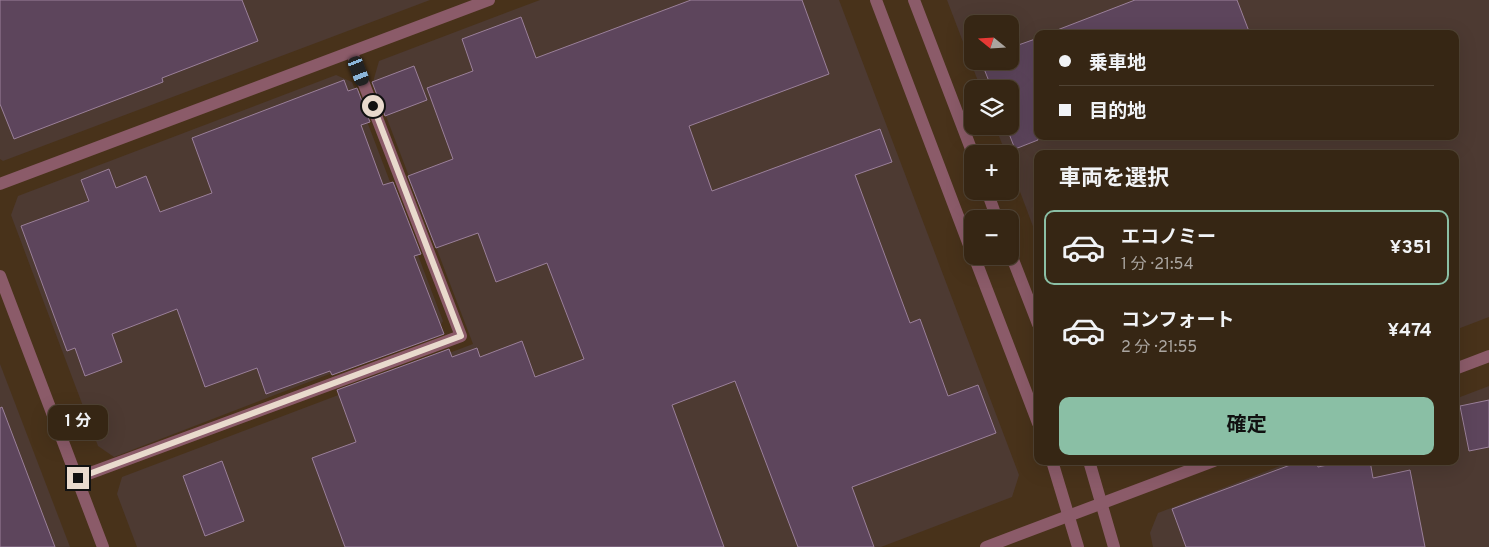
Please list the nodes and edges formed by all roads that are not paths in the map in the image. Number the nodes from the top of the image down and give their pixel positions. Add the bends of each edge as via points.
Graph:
1 (489, 0) edge
2 (876, 0) edge
3 (914, 0) edge
4 (352, 53) junction
5 (969, 145) edge
6 (0, 184) edge
7 (964, 232) edge
8 (977, 265) edge
9 (1015, 265) edge
10 (0, 276) edge
11 (1034, 314) edge
12 (1489, 356) edge
13 (1459, 367) edge
14 (1034, 413) edge
15 (1053, 465) edge
16 (1090, 465) edge
17 (1204, 465) edge
18 (78, 478) junction
19 (1102, 504) junction
20 (1070, 516) junction
21 (102, 547) edge
22 (986, 547) edge
23 (1078, 547) edge
24 (1114, 547) edge

1 - 4 street
2 - 7 street
3 - 5 street
4 - 6 street
4 - 18 street via 461,336
8 - 14 street
9 - 11 street
10 - 18 street
12 - 13 street
15 - 20 street
16 - 19 street
17 - 19 street
18 - 21 street
19 - 20 street
19 - 24 street
20 - 22 street
20 - 23 street

